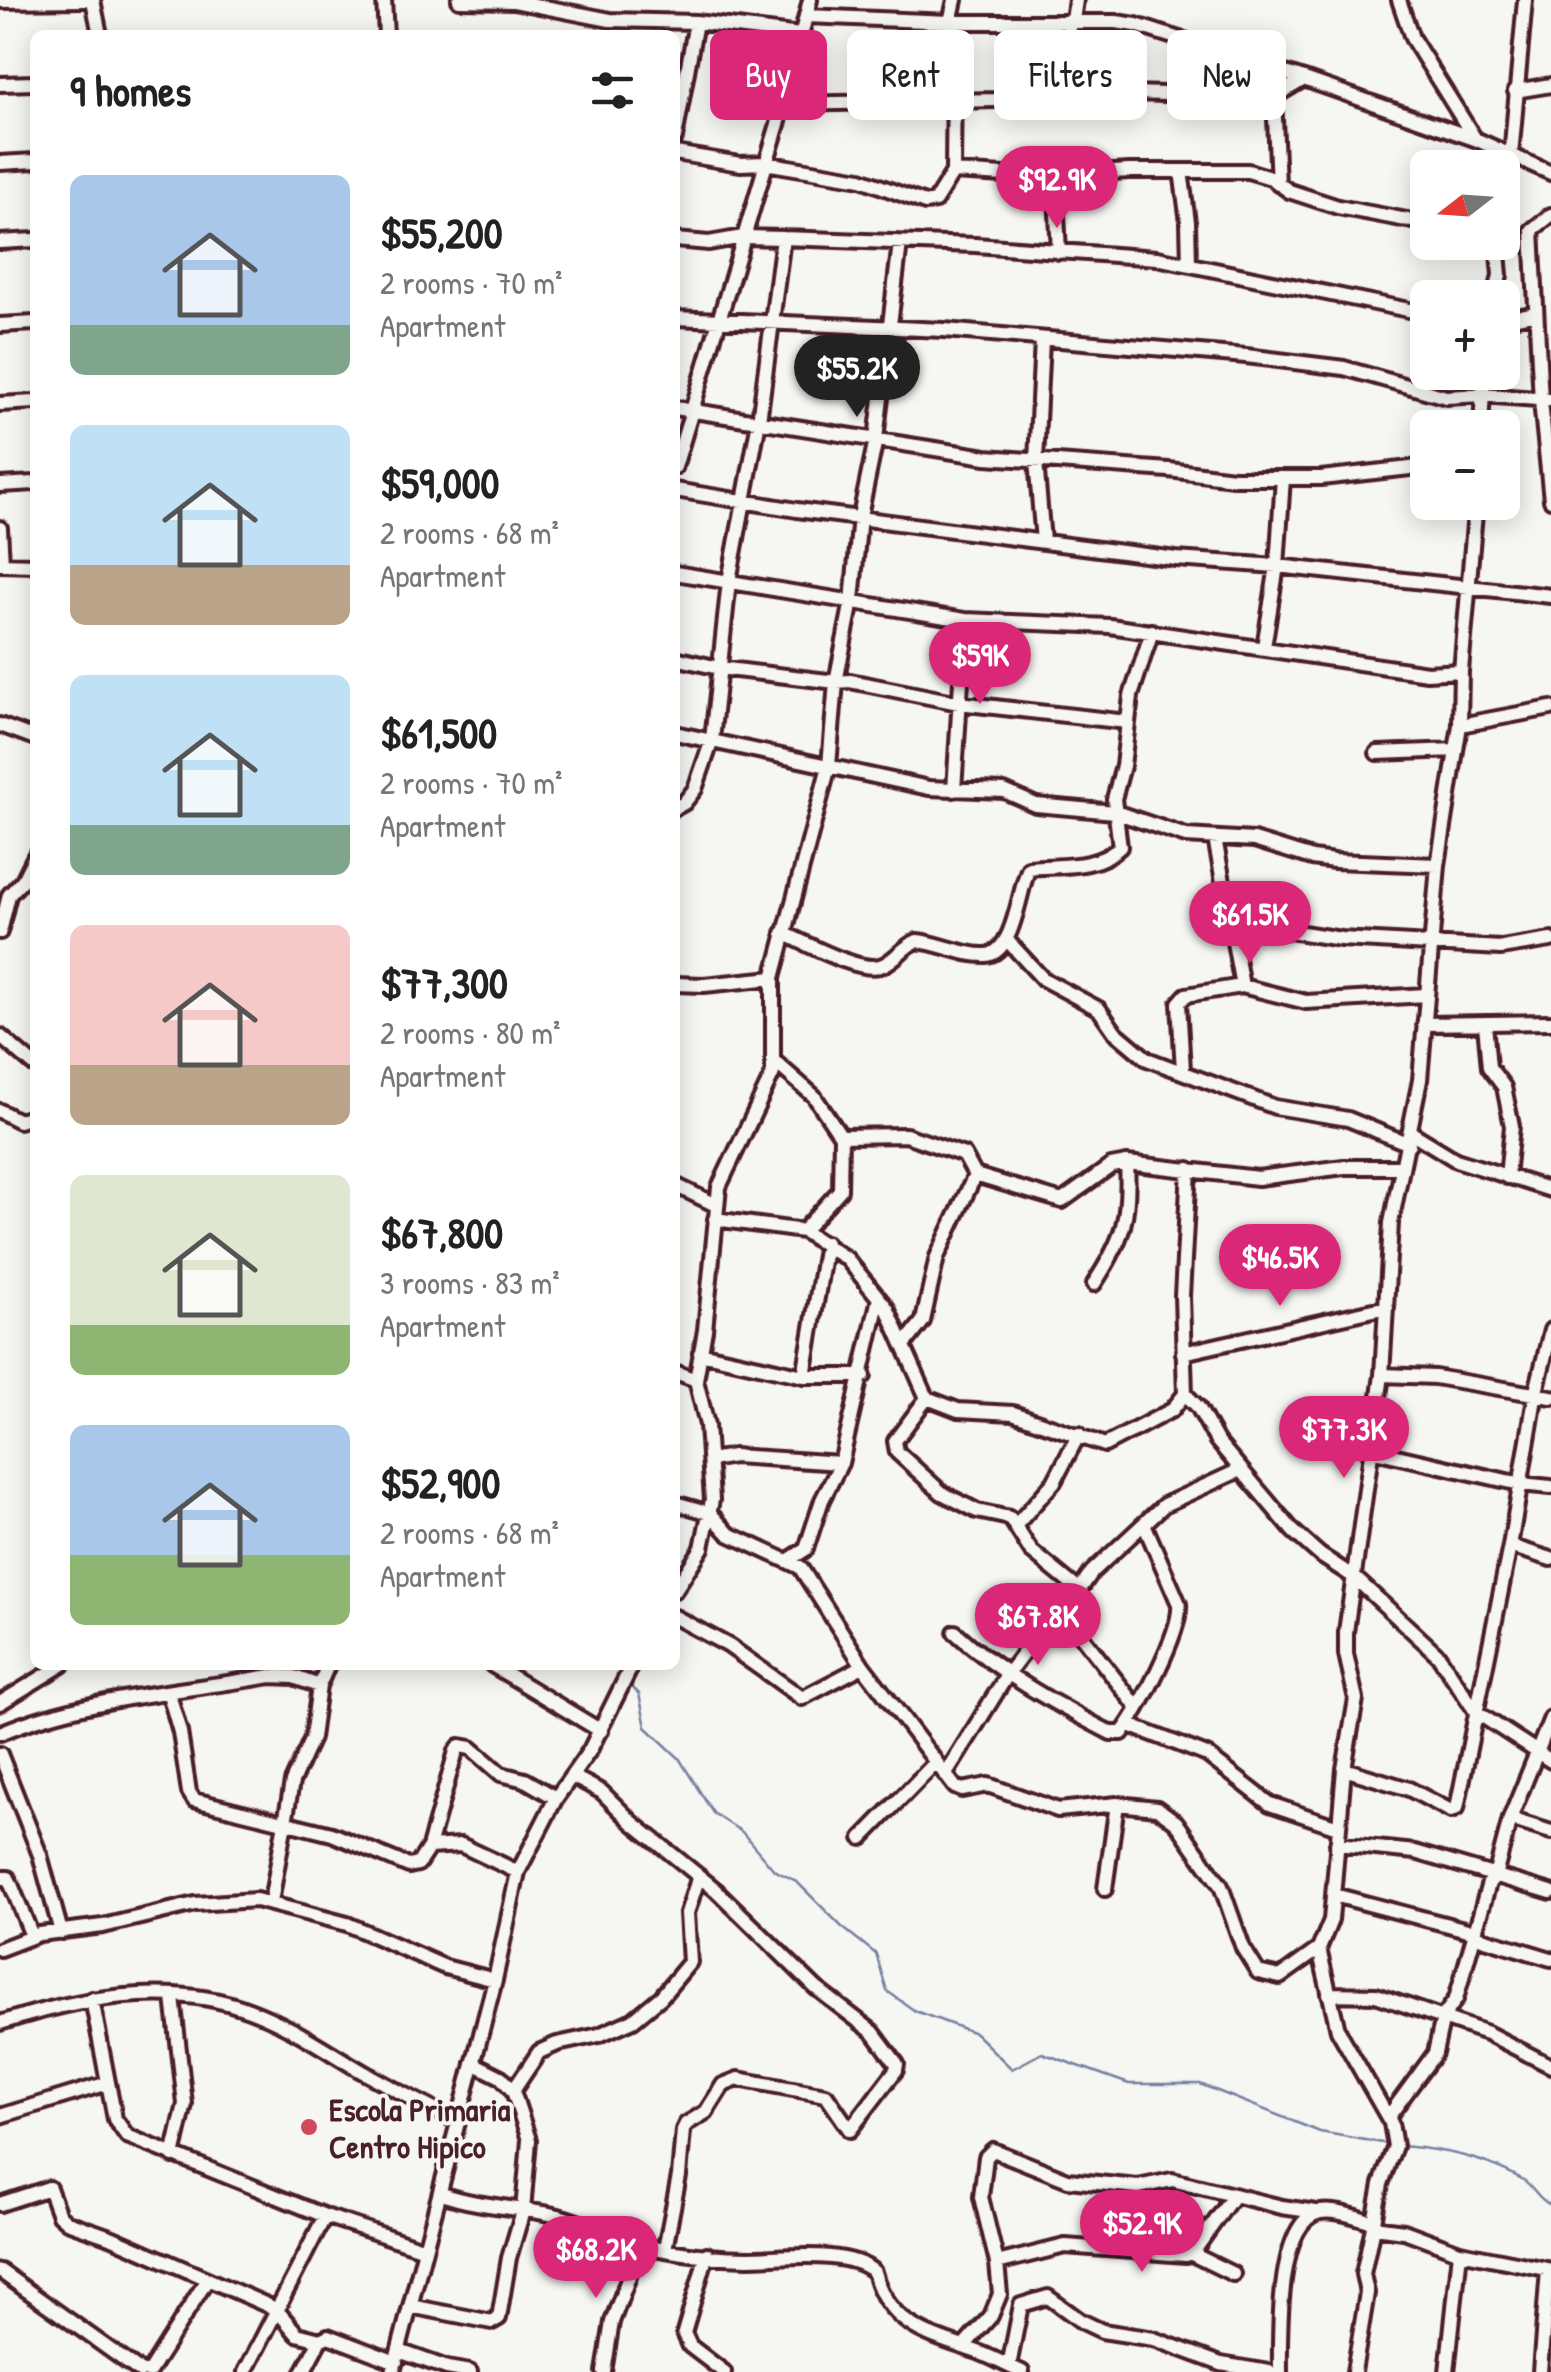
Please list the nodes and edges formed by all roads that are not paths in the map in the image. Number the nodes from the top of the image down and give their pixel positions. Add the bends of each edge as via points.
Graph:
1 (84, 0) edge
2 (93, 0) edge
3 (384, 0) edge
4 (459, 0) edge
5 (810, 0) edge
6 (956, 0) edge
7 (1076, 0) edge
8 (1398, 0) edge
9 (1526, 0) edge
10 (0, 1) edge
11 (806, 16) junction
12 (1071, 20) junction
13 (696, 22) junction
14 (950, 22) junction
15 (99, 30) edge
16 (386, 30) edge
17 (760, 30) edge
18 (802, 30) edge
19 (951, 30) edge
20 (1071, 30) edge
21 (681, 73) edge
22 (1304, 78) junction
23 (0, 84) edge
24 (30, 84) edge
25 (1551, 85) edge
26 (1286, 89) edge
27 (1515, 91) junction
28 (779, 120) edge
29 (954, 120) edge
30 (1275, 120) edge
31 (1475, 139) junction
32 (1498, 150) edge
33 (1511, 150) edge
34 (680, 155) edge
35 (1520, 160) edge
36 (30, 162) edge
37 (765, 163) junction
38 (0, 164) edge
39 (1181, 171) junction
40 (953, 172) junction
41 (1551, 173) edge
42 (1056, 176) junction
43 (1278, 184) junction
44 (1551, 216) edge
45 (1410, 222) edge
46 (743, 237) junction
47 (783, 238) junction
48 (30, 240) edge
49 (680, 240) edge
50 (0, 242) edge
51 (900, 242) junction
52 (1059, 252) junction
53 (1189, 264) junction
54 (1410, 310) edge
55 (1536, 312) junction
56 (1520, 316) edge
57 (680, 318) edge
58 (719, 322) junction
59 (30, 323) edge
60 (773, 324) junction
61 (0, 325) edge
62 (891, 328) junction
63 (1042, 340) junction
64 (1482, 390) edge
65 (1482, 395) junction
66 (1546, 401) edge
67 (30, 402) edge
68 (0, 404) edge
69 (680, 409) edge
70 (692, 410) junction
71 (1481, 410) edge
72 (760, 421) junction
73 (876, 439) junction
74 (680, 450) edge
75 (1036, 460) junction
76 (1410, 468) edge
77 (1283, 478) junction
78 (30, 483) edge
79 (0, 485) edge
80 (680, 491) edge
81 (744, 499) junction
82 (1551, 500) edge
83 (860, 516) junction
84 (1475, 520) edge
85 (0, 528) edge
86 (1043, 540) junction
87 (1, 564) edge
88 (30, 565) edge
89 (1277, 566) junction
90 (680, 573) edge
91 (729, 582) junction
92 (1469, 588) junction
93 (1551, 596) edge
94 (852, 601) junction
95 (965, 620) junction
96 (1152, 631) junction
97 (1264, 647) junction
98 (680, 659) edge
99 (719, 668) junction
100 (1461, 671) junction
101 (836, 682) junction
102 (959, 703) junction
103 (1551, 708) edge
104 (1127, 722) junction
105 (0, 725) edge
106 (1460, 725) junction
107 (680, 735) edge
108 (30, 736) edge
109 (712, 740) junction
110 (1456, 750) junction
111 (1377, 753) dead end
112 (829, 766) junction
113 (954, 790) junction
114 (680, 805) edge
115 (1115, 812) junction
116 (1215, 838) junction
117 (1438, 865) junction
118 (30, 869) edge
119 (1230, 927) junction
120 (0, 932) edge
121 (783, 933) junction
122 (1006, 940) junction
123 (1551, 940) edge
124 (1432, 944) junction
125 (772, 978) junction
126 (680, 984) edge
127 (1242, 986) junction
128 (1426, 996) junction
129 (1551, 1022) edge
130 (1424, 1024) junction
131 (1485, 1024) junction
132 (0, 1036) edge
133 (774, 1060) junction
134 (30, 1062) edge
135 (1183, 1070) junction
136 (0, 1111) edge
137 (30, 1119) edge
138 (841, 1136) junction
139 (1410, 1139) junction
140 (1127, 1162) junction
141 (1402, 1167) junction
142 (1188, 1169) junction
143 (975, 1176) junction
144 (1508, 1177) junction
145 (680, 1188) edge
146 (1551, 1190) edge
147 (715, 1212) junction
148 (803, 1231) junction
149 (826, 1243) junction
150 (1094, 1284) dead end
151 (879, 1298) junction
152 (1387, 1306) junction
153 (1551, 1330) edge
154 (904, 1344) junction
155 (1183, 1353) junction
156 (700, 1354) junction
157 (680, 1374) edge
158 (1382, 1375) junction
159 (804, 1376) junction
160 (864, 1376) junction
161 (696, 1380) junction
162 (1536, 1392) junction
163 (1185, 1394) junction
164 (1551, 1397) edge
165 (927, 1398) junction
166 (1079, 1434) junction
167 (1370, 1450) junction
168 (710, 1460) junction
169 (841, 1463) junction
170 (1240, 1470) junction
171 (1520, 1484) junction
172 (1551, 1487) edge
173 (680, 1504) edge
174 (710, 1513) junction
175 (1016, 1525) junction
176 (1145, 1526) junction
177 (1510, 1546) junction
178 (1551, 1559) edge
179 (789, 1560) junction
180 (1354, 1577) junction
181 (680, 1582) edge
182 (1080, 1591) junction
183 (1059, 1615) junction
184 (680, 1620) edge
185 (955, 1632) dead end
186 (863, 1666) junction
187 (54, 1670) edge
188 (326, 1670) edge
189 (500, 1670) edge
190 (627, 1672) edge
191 (1009, 1672) junction
192 (320, 1686) junction
193 (169, 1694) junction
194 (0, 1703) edge
195 (1137, 1707) junction
196 (1476, 1712) junction
197 (1551, 1718) edge
198 (1129, 1725) junction
199 (601, 1731) junction
200 (0, 1733) edge
201 (1537, 1752) junction
202 (0, 1754) edge
203 (1551, 1761) edge
204 (936, 1762) junction
205 (1344, 1769) junction
206 (946, 1774) junction
207 (572, 1776) junction
208 (556, 1798) junction
209 (1117, 1804) junction
210 (1510, 1819) junction
211 (284, 1824) junction
212 (1338, 1828) junction
213 (1551, 1832) edge
214 (862, 1838) dead end
215 (1337, 1844) junction
216 (428, 1846) junction
217 (518, 1872) junction
218 (700, 1876) junction
219 (1496, 1876) junction
220 (0, 1878) edge
221 (1106, 1889) dead end
222 (1551, 1892) edge
223 (1334, 1895) junction
224 (270, 1902) junction
225 (62, 1932) junction
226 (1475, 1932) junction
227 (32, 1936) junction
228 (0, 1949) edge
229 (1319, 1949) junction
230 (1551, 1959) edge
231 (495, 1980) junction
232 (1329, 1994) junction
233 (173, 1997) junction
234 (92, 1999) junction
235 (1444, 2017) junction
236 (0, 2023) edge
237 (473, 2063) junction
238 (1551, 2066) edge
239 (108, 2082) junction
240 (513, 2091) junction
241 (0, 2116) edge
242 (1389, 2116) junction
243 (458, 2122) junction
244 (173, 2156) junction
245 (442, 2194) junction
246 (1234, 2195) junction
247 (0, 2204) edge
248 (1282, 2208) junction
249 (523, 2211) junction
250 (1316, 2212) junction
251 (325, 2216) junction
252 (1373, 2224) junction
253 (1295, 2236) junction
254 (641, 2244) junction
255 (425, 2249) junction
256 (665, 2250) junction
257 (1460, 2252) junction
258 (1190, 2253) junction
259 (707, 2254) junction
260 (997, 2263) junction
261 (0, 2270) edge
262 (1549, 2270) edge
263 (1233, 2274) dead end
264 (207, 2280) junction
265 (410, 2306) junction
266 (276, 2309) junction
267 (320, 2340) junction
268 (963, 2347) junction
269 (396, 2362) edge
270 (1015, 2369) edge
271 (140, 2372) edge
272 (149, 2372) edge
273 (245, 2372) edge
274 (303, 2372) edge
275 (470, 2372) edge
276 (604, 2372) edge
277 (724, 2372) edge
278 (1269, 2372) edge
279 (1280, 2372) edge
280 (1354, 2372) edge
281 (1447, 2372) edge
282 (1540, 2372) edge

1 - 10 street
2 - 15 street
3 - 16 street
4 - 13 street via 514,1 610,20
5 - 11 street
6 - 14 street
7 - 12 street
8 - 31 street via 1412,38
9 - 27 street
11 - 14 street
11 - 18 street
12 - 14 street
12 - 20 street
12 - 22 street via 1136,25
13 - 17 street
13 - 21 street
14 - 19 street
22 - 26 street
22 - 31 street
23 - 24 street
25 - 27 street
27 - 33 street
28 - 37 street
29 - 40 street
30 - 43 street
31 - 32 street
34 - 37 street
35 - 41 street
36 - 38 street
37 - 40 street via 874,182 924,202 935,201
37 - 46 street
39 - 42 street
39 - 43 street via 1257,172
39 - 53 street
40 - 42 street
42 - 52 street
43 - 45 street
44 - 55 street via 1532,230
46 - 47 street
46 - 49 street
46 - 58 street
47 - 51 street
47 - 60 street
48 - 50 street
51 - 52 street
51 - 62 street
52 - 53 street
53 - 54 street
55 - 56 street
55 - 66 street
57 - 58 street
58 - 60 street
58 - 70 street
59 - 61 street
60 - 62 street
60 - 72 street
62 - 63 street
62 - 73 street
63 - 65 street via 1326,366 1433,395
63 - 75 street
64 - 65 street
65 - 66 street
65 - 71 street
66 - 82 street
67 - 68 street
69 - 70 street
70 - 72 street
70 - 74 street
72 - 73 street
72 - 81 street
73 - 75 street
73 - 83 street
75 - 77 street
75 - 86 street
76 - 77 street
77 - 89 street
78 - 79 street
80 - 81 street
81 - 83 street
81 - 91 street
83 - 86 street
83 - 94 street
84 - 92 street
85 - 87 street
86 - 89 street via 1176,560
87 - 88 street
89 - 92 street
89 - 97 street
90 - 91 street
91 - 94 street
91 - 99 street
92 - 93 street
92 - 100 street
94 - 95 street
94 - 101 street
95 - 96 street
95 - 102 street
96 - 97 street
96 - 104 street
97 - 100 street via 1427,673
98 - 99 street
99 - 101 street
99 - 109 street
100 - 106 street
101 - 102 street
101 - 112 street
102 - 104 street
102 - 113 street
103 - 106 street
104 - 115 street
105 - 108 street
106 - 110 street
107 - 109 street
109 - 112 street
109 - 114 street via 694,789
110 - 111 street
110 - 117 street
112 - 113 street
112 - 121 street
113 - 115 street
115 - 116 street via 1172,833
115 - 122 street via 1118,851 1086,864 1026,872
116 - 117 street via 1254,840 1334,861
116 - 119 street
117 - 124 street
118 - 120 street via 9,894
119 - 124 street
119 - 127 street
121 - 122 street via 870,967 886,964 917,941 984,955
121 - 125 street
122 - 135 street via 1044,980 1099,1010 1146,1059
123 - 124 street via 1501,948
124 - 128 street
125 - 126 street
125 - 133 street
127 - 128 street via 1306,1002
127 - 135 street via 1180,998
128 - 130 street
129 - 131 street
130 - 131 street
130 - 139 street
131 - 144 street via 1489,1067 1504,1087 1512,1126
132 - 134 street
133 - 138 street via 814,1096
133 - 147 street via 769,1087 726,1169
135 - 139 street via 1275,1107 1338,1116
136 - 137 street
138 - 143 street via 906,1135 964,1155
138 - 148 street via 840,1190
139 - 141 street
139 - 144 street
140 - 142 street
140 - 143 street via 1062,1201
140 - 150 street via 1130,1204 1118,1245
141 - 142 street via 1258,1178
141 - 152 street
142 - 155 street
143 - 154 street via 936,1257 924,1321
144 - 146 street
145 - 147 street
147 - 148 street
147 - 156 street
148 - 149 street
149 - 151 street
149 - 159 street
151 - 154 street
151 - 160 street
152 - 155 street
152 - 158 street
153 - 162 street
154 - 165 street
155 - 163 street
156 - 159 street
156 - 161 street
157 - 161 street
158 - 162 street
158 - 167 street
159 - 160 street
160 - 169 street
161 - 168 street
162 - 164 street
162 - 171 street
163 - 166 street via 1172,1410 1104,1445
163 - 170 street
165 - 166 street via 958,1410 1013,1413
165 - 175 street via 895,1441 897,1452 942,1493
166 - 175 street via 1054,1482
167 - 171 street
167 - 180 street
168 - 169 street
168 - 174 street
169 - 179 street via 806,1549
170 - 176 street via 1164,1505
170 - 180 street via 1305,1543
171 - 172 street
171 - 177 street
173 - 174 street
174 - 179 street via 729,1534
174 - 181 street via 702,1548
175 - 182 street via 1030,1552
176 - 182 street
176 - 195 street via 1180,1614
177 - 178 street
177 - 196 street
179 - 186 street via 808,1576
180 - 196 street via 1438,1655
180 - 205 street via 1346,1654 1356,1699
182 - 183 street
183 - 191 street
183 - 195 street
184 - 186 street via 802,1698
185 - 191 street
186 - 204 street
187 - 194 street
188 - 192 street
189 - 199 street
190 - 199 street
191 - 198 street via 1110,1734
191 - 206 street
192 - 193 street via 271,1676
192 - 211 street via 316,1725 292,1782
193 - 200 street via 104,1702
193 - 211 street via 190,1797
195 - 198 street
196 - 201 street
196 - 205 street via 1455,1811
197 - 201 street
198 - 212 street via 1207,1754 1270,1804
199 - 207 street
201 - 203 street
201 - 210 street
202 - 225 street
204 - 206 street
204 - 214 street
205 - 212 street
206 - 209 street via 962,1790 988,1785 1047,1808
207 - 208 street
207 - 218 street via 602,1792
208 - 216 street via 501,1774 460,1746
208 - 217 street
209 - 221 street
209 - 229 street via 1157,1808 1176,1822 1221,1886 1258,1972 1280,1977
210 - 213 street
210 - 219 street
211 - 216 street via 332,1834 410,1866
211 - 224 street
212 - 215 street
215 - 219 street via 1415,1852
215 - 223 street
216 - 217 street via 461,1844
217 - 231 street
218 - 240 street via 687,1913 690,1962 661,1998 624,2025 547,2047
218 - 256 street via 816,1988 873,2032 896,2070 850,2130 832,2100 817,2091 738,2079 723,2086 683,2130
219 - 222 street
219 - 226 street
220 - 227 street via 8,1878
223 - 226 street
223 - 229 street
224 - 225 street via 209,1902
224 - 231 street
225 - 227 street
226 - 230 street
226 - 235 street via 1456,1999
227 - 228 street
229 - 232 street
231 - 237 street
232 - 235 street via 1368,1993
232 - 242 street via 1343,2042
233 - 234 street
233 - 243 street via 217,2001 278,2022
233 - 244 street via 185,2104
234 - 236 street
234 - 239 street
235 - 238 street
235 - 242 street via 1435,2053
237 - 240 street
237 - 243 street
239 - 241 street
239 - 244 street via 118,2129
240 - 249 street via 529,2140
242 - 252 street via 1396,2146
243 - 245 street
244 - 251 street
245 - 249 street
245 - 255 street
246 - 248 street
246 - 258 street
246 - 260 street via 1172,2180 1138,2187 1068,2180 992,2150 981,2197
247 - 264 street via 49,2188 68,2222
248 - 250 street
248 - 253 street
249 - 254 street
249 - 265 street via 496,2321
250 - 252 street
250 - 253 street
251 - 255 street
251 - 266 street
252 - 257 street
252 - 280 street
253 - 279 street via 1284,2285
254 - 256 street
254 - 276 street via 612,2322
255 - 265 street
256 - 259 street
257 - 262 street
257 - 281 street
258 - 260 street via 1066,2246
258 - 263 street
259 - 268 street via 865,2264 878,2291 907,2321
259 - 277 street via 684,2333 690,2346
260 - 268 street via 997,2306
261 - 271 street
262 - 282 street
264 - 266 street
264 - 272 street
265 - 269 street
266 - 267 street via 297,2334
266 - 273 street
267 - 269 street via 328,2336
267 - 274 street
268 - 270 street
269 - 275 street
270 - 278 street via 1020,2305 1043,2296 1102,2331

